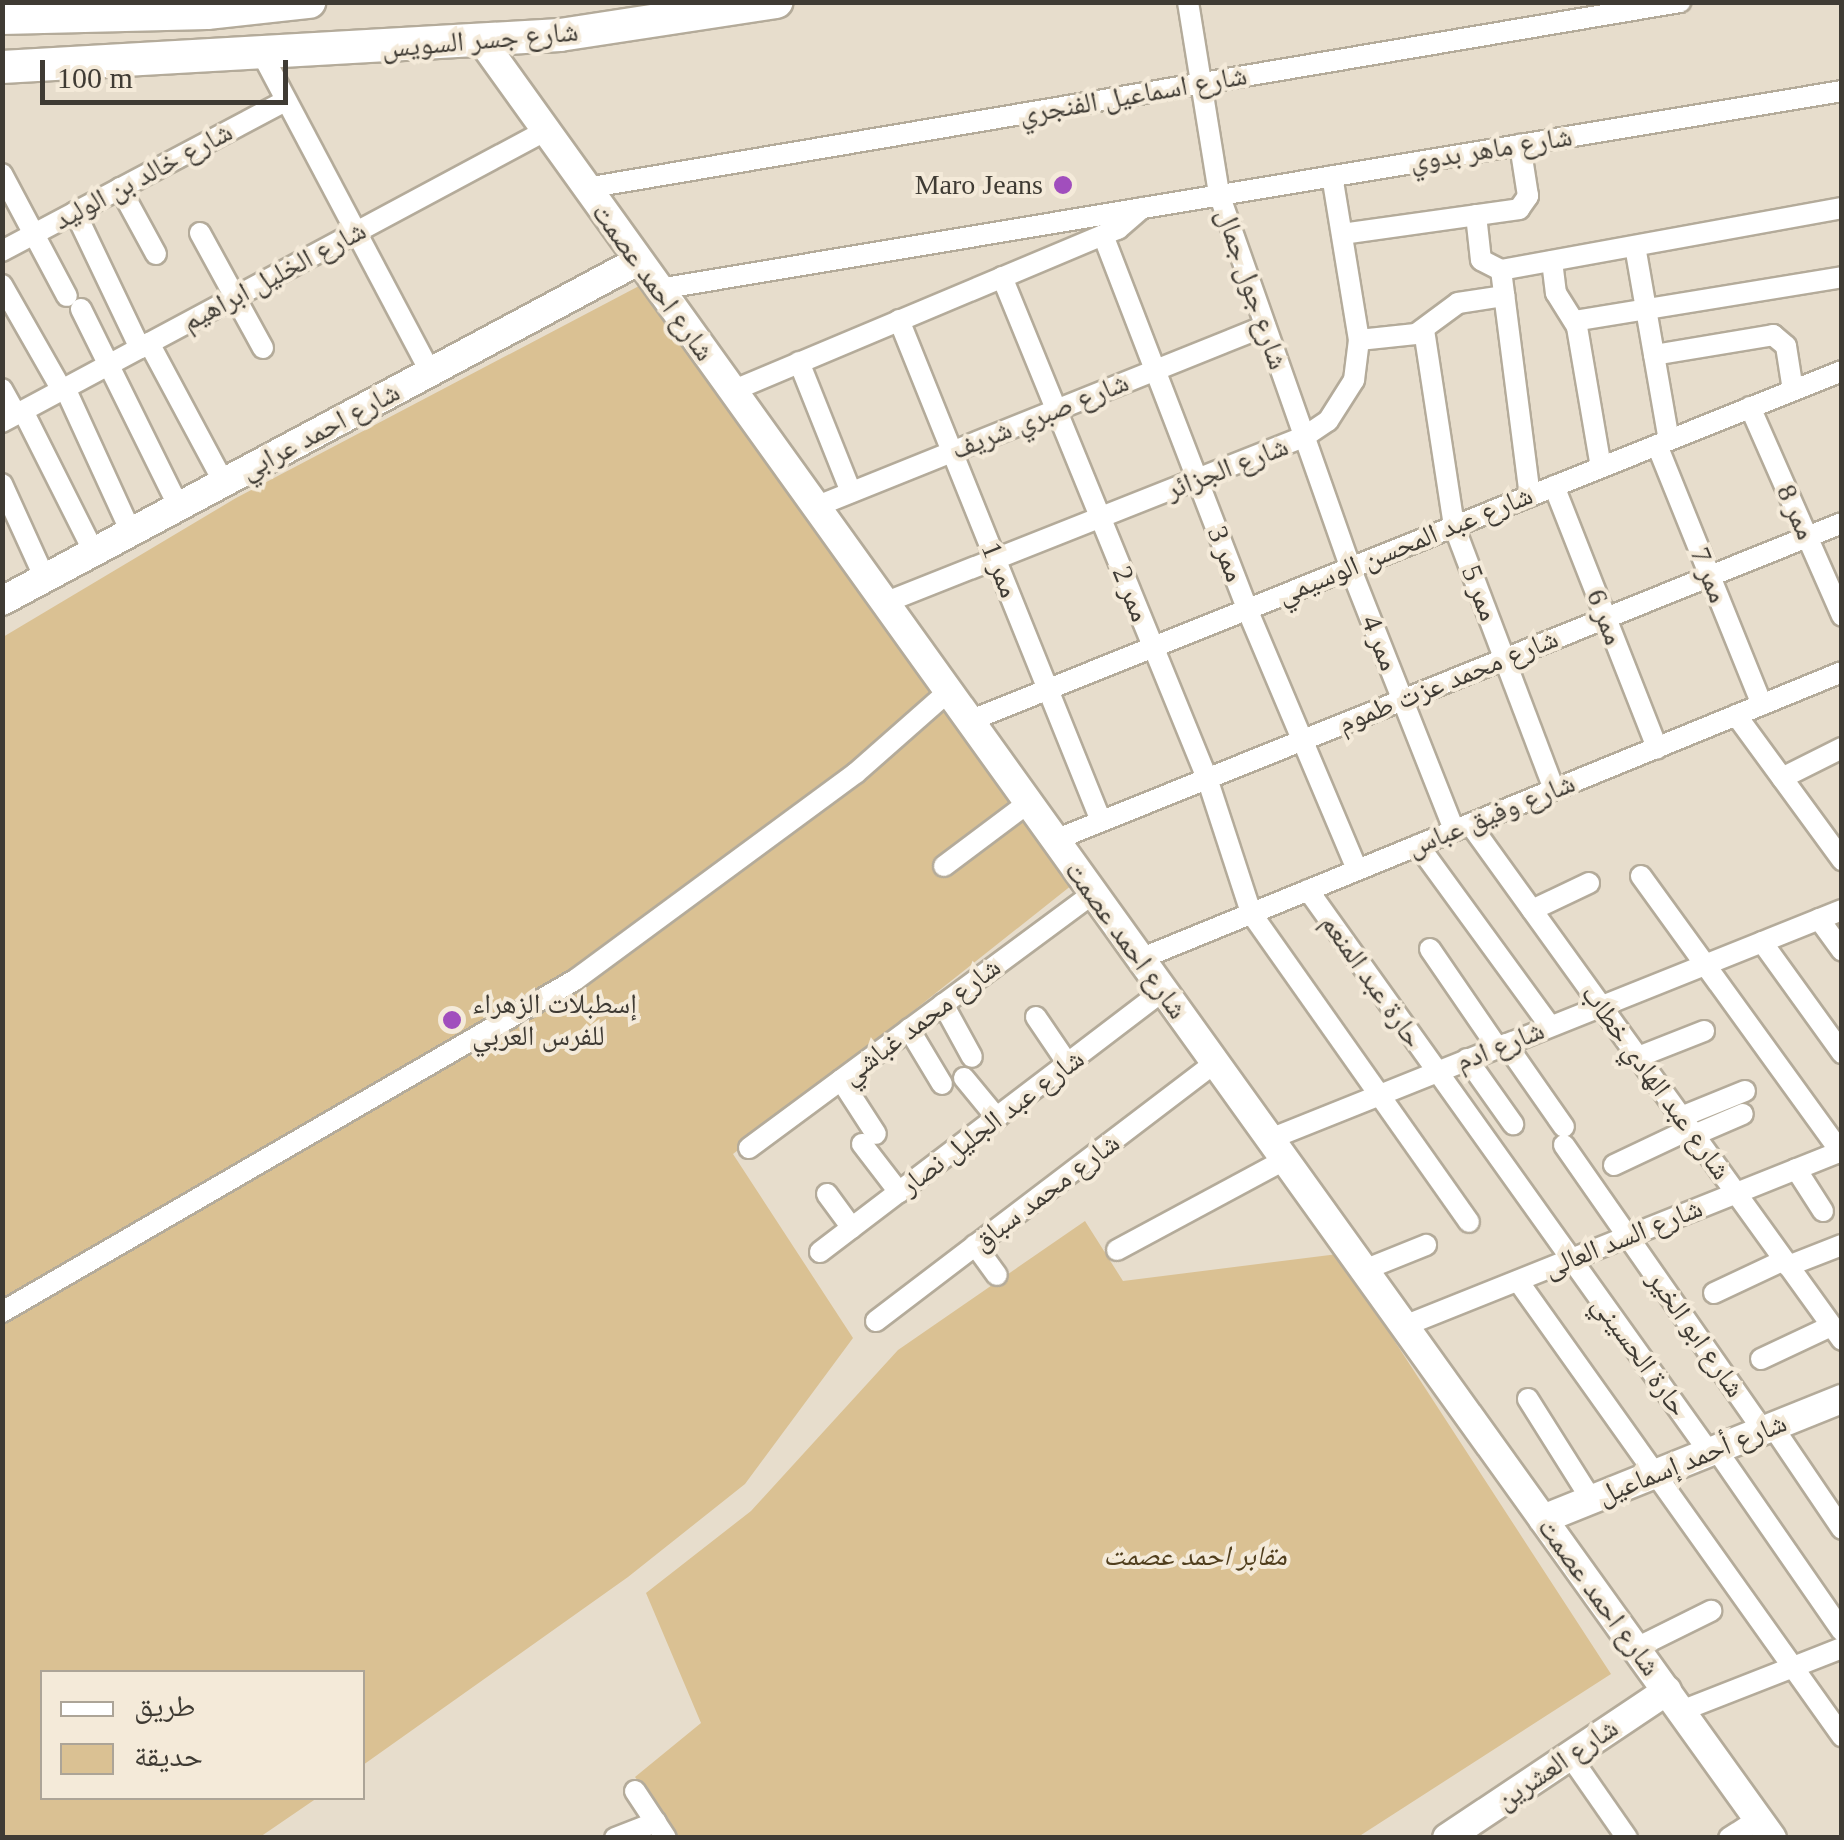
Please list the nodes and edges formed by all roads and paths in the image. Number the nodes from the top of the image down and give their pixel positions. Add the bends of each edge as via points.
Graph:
1 (309, 2) edge
2 (776, 2) edge
3 (1188, 2) edge
4 (1680, 2) edge
5 (2, 18) edge
6 (482, 41) junction
7 (263, 56) junction
8 (2, 68) edge
9 (1202, 83) junction
10 (1840, 98) edge
11 (283, 102) junction
12 (545, 131) junction
13 (1520, 144) junction
14 (2, 174) edge
15 (1332, 176) junction
16 (120, 188) junction
17 (586, 188) junction
18 (1219, 194) junction
19 (1142, 208) junction
20 (1842, 208) edge
21 (76, 212) junction
22 (1476, 215) junction
23 (200, 233) dead end
24 (355, 233) junction
25 (34, 234) junction
26 (1342, 234) junction
27 (1103, 235) junction
28 (1635, 246) junction
29 (2, 251) edge
30 (156, 254) dead end
31 (1552, 261) junction
32 (638, 262) junction
33 (1501, 270) junction
34 (1842, 276) edge
35 (1002, 277) junction
36 (2, 285) edge
37 (658, 289) junction
38 (1504, 296) junction
39 (235, 297) junction
40 (1646, 309) junction
41 (899, 320) junction
42 (1574, 321) junction
43 (1265, 326) junction
44 (1424, 330) junction
45 (1359, 340) junction
46 (145, 345) junction
47 (263, 348) dead end
48 (1654, 355) junction
49 (799, 362) junction
50 (108, 365) junction
51 (1155, 370) junction
52 (430, 372) junction
53 (1840, 376) edge
54 (2, 389) edge
55 (64, 389) junction
56 (1793, 390) junction
57 (732, 391) junction
58 (1750, 407) junction
59 (1056, 410) junction
60 (14, 416) edge
61 (1304, 438) junction
62 (1663, 442) junction
63 (952, 452) junction
64 (1601, 467) junction
65 (1197, 480) junction
66 (224, 482) junction
67 (2, 484) edge
68 (1554, 486) junction
69 (852, 492) junction
70 (1530, 496) junction
71 (179, 507) junction
72 (815, 507) junction
73 (1100, 518) junction
74 (1842, 523) edge
75 (1454, 526) junction
76 (131, 532) junction
77 (1807, 537) junction
78 (94, 552) junction
79 (996, 559) junction
80 (1350, 568) junction
81 (1710, 576) junction
82 (45, 578) junction
83 (3, 601) edge
84 (884, 603) junction
85 (1246, 609) junction
86 (1842, 616) edge
87 (1606, 618) junction
88 (1152, 646) junction
89 (1505, 658) junction
90 (1841, 674) edge
91 (1048, 688) junction
92 (948, 692) junction
93 (1402, 700) junction
94 (1762, 705) junction
95 (1736, 715) junction
96 (969, 721) junction
97 (1302, 740) junction
98 (1657, 748) junction
99 (1842, 748) edge
100 (1207, 778) junction
101 (1782, 778) junction
102 (1554, 790) junction
103 (1028, 803) junction
104 (1102, 821) junction
105 (1462, 827) junction
106 (1055, 840) junction
107 (1418, 845) junction
108 (1842, 860) edge
109 (944, 866) dead end
110 (1357, 870) junction
111 (1641, 876) dead end
112 (1589, 882) dead end
113 (1308, 890) junction
114 (1093, 893) junction
115 (1532, 910) junction
116 (1842, 910) edge
117 (1251, 913) junction
118 (1819, 919) junction
119 (1762, 942) junction
120 (1430, 949) dead end
121 (1842, 951) edge
122 (1140, 959) junction
123 (1704, 964) junction
124 (1163, 991) junction
125 (943, 1004) junction
126 (1600, 1005) junction
127 (1036, 1017) dead end
128 (1550, 1026) junction
129 (910, 1030) junction
130 (1704, 1032) dead end
131 (1502, 1045) junction
132 (1842, 1052) edge
133 (972, 1057) dead end
134 (1638, 1058) junction
135 (1467, 1059) junction
136 (1215, 1063) junction
137 (1068, 1064) junction
138 (1436, 1072) junction
139 (964, 1078) dead end
140 (841, 1080) junction
141 (942, 1084) dead end
142 (1745, 1091) dead end
143 (1379, 1094) junction
144 (1743, 1114) dead end
145 (996, 1118) junction
146 (1513, 1124) dead end
147 (1688, 1127) junction
148 (749, 1148) dead end
149 (1277, 1150) junction
150 (1841, 1152) edge
151 (1614, 1164) dead end
152 (1796, 1169) junction
153 (899, 1192) junction
154 (1735, 1192) junction
155 (826, 1194) dead end
156 (1823, 1211) dead end
157 (1469, 1222) dead end
158 (852, 1228) junction
159 (1628, 1237) junction
160 (976, 1245) junction
161 (1426, 1245) dead end
162 (1842, 1245) edge
163 (1117, 1250) dead end
164 (820, 1252) dead end
165 (1571, 1260) junction
166 (1786, 1263) junction
167 (1364, 1270) junction
168 (997, 1275) dead end
169 (1518, 1280) junction
170 (1714, 1293) dead end
171 (2, 1312) edge
172 (876, 1320) dead end
173 (1835, 1323) edge
174 (1404, 1326) junction
175 (1761, 1359) dead end
176 (1842, 1398) edge
177 (1528, 1399) dead end
178 (1768, 1429) junction
179 (1712, 1451) junction
180 (1654, 1473) junction
181 (1592, 1499) junction
182 (1542, 1519) junction
183 (1842, 1529) edge
184 (1711, 1611) dead end
185 (1842, 1631) edge
186 (1636, 1648) junction
187 (1842, 1648) edge
188 (1792, 1667) junction
189 (1674, 1701) junction
190 (1842, 1736) edge
191 (1570, 1756) junction
192 (635, 1791) dead end
193 (1765, 1828) edge
194 (661, 1830) edge
195 (1451, 1836) edge
196 (615, 1838) edge
197 (1627, 1838) edge
198 (1729, 1838) edge

1 - 5 main road via 207,13
2 - 6 main road, شارع جسر السويس
3 - 9 street, شارع جول جمال
4 - 9 street, شارع اسماعيل الفنجري
6 - 7 main road, شارع جسر السويس
6 - 12 main road, شارع احمد عصمت
7 - 8 main road, شارع جسر السويس
7 - 11 street
9 - 17 street, شارع اسماعيل الفنجري
9 - 18 street, شارع جول جمال
10 - 13 street, شارع ماهر بدوي
11 - 16 street, شارع خالد بن الوليد
11 - 24 street
12 - 17 main road, شارع احمد عصمت
12 - 24 street, شارع الخليل ابراهيم
13 - 15 street, شارع ماهر بدوي
13 - 22 street via 1526,203
14 - 25 street
15 - 18 street, شارع ماهر بدوي
15 - 26 street, شارع الجزائر
16 - 21 street, شارع خالد بن الوليد
16 - 30 street
17 - 32 main road, شارع احمد عصمت
18 - 19 street, شارع ماهر بدوي
18 - 43 street, شارع جول جمال
19 - 27 street, شارع ماهر بدوي
19 - 37 street, شارع ماهر بدوي
20 - 28 street
21 - 25 street, شارع خالد بن الوليد
21 - 46 street
22 - 26 street
22 - 33 street via 1482,260
23 - 39 street
24 - 39 street, شارع الخليل ابراهيم
24 - 52 street
25 - 29 street, شارع خالد بن الوليد
25 - 50 street
26 - 45 street, شارع الجزائر
27 - 35 street, شارع ماهر بدوي
27 - 51 street, ممر 3
28 - 31 street
28 - 40 street, ممر 7
31 - 33 street
31 - 42 street via 1556,293
32 - 37 main road, شارع احمد عصمت
32 - 52 main road, شارع احمد عرابي
33 - 38 street
34 - 40 street
35 - 41 street, شارع ماهر بدوي
35 - 59 street, ممر 2
36 - 55 street
37 - 57 main road, شارع احمد عصمت
38 - 44 street via 1458,303
38 - 70 street
39 - 46 street, شارع الخليل ابراهيم
39 - 47 street
40 - 42 street
40 - 48 street, ممر 7
41 - 49 street, شارع ماهر بدوي
41 - 63 street, ممر 1
42 - 64 street
43 - 51 street, شارع صبري شريف
43 - 61 street, شارع جول جمال
44 - 45 street
44 - 75 street, ممر 5
45 - 61 street, شارع الجزائر via 1344,402
46 - 50 street, شارع الخليل ابراهيم
46 - 66 street
48 - 56 street via 1774,335 1786,346
48 - 62 street, ممر 7
49 - 57 street, شارع ماهر بدوي
49 - 69 street
50 - 55 street, شارع الخليل ابراهيم
50 - 71 street
51 - 59 street, شارع صبري شريف
51 - 65 street, ممر 3
52 - 66 main road, شارع احمد عرابي
53 - 56 street, شارع عبد المحسن الوسيمي
54 - 60 street
55 - 60 street, شارع الخليل ابراهيم
55 - 76 street
56 - 58 street, شارع عبد المحسن الوسيمي
57 - 72 main road, شارع احمد عصمت
58 - 62 street, شارع عبد المحسن الوسيمي
58 - 77 street, ممر 8
59 - 63 street, شارع صبري شريف
59 - 73 street, ممر 2
60 - 78 street
61 - 65 street, شارع الجزائر
61 - 80 street, شارع جول جمال
62 - 64 street, شارع عبد المحسن الوسيمي
62 - 81 street, ممر 7
63 - 69 street, شارع صبري شريف
63 - 79 street, ممر 1
64 - 68 street, شارع عبد المحسن الوسيمي
65 - 73 street, شارع الجزائر
65 - 85 street, ممر 3
66 - 71 main road, شارع احمد عرابي
67 - 82 street
68 - 70 street, شارع عبد المحسن الوسيمي
68 - 87 street, ممر 6
69 - 72 street, شارع صبري شريف
70 - 75 street, شارع عبد المحسن الوسيمي
71 - 76 main road, شارع احمد عرابي
72 - 84 main road, شارع احمد عصمت
73 - 79 street, شارع الجزائر
73 - 88 street, ممر 2
74 - 77 street, شارع محمد عزت طموم
75 - 80 street, شارع عبد المحسن الوسيمي
75 - 89 street, ممر 5
76 - 78 main road, شارع احمد عرابي
77 - 81 street, شارع محمد عزت طموم
77 - 86 street, ممر 8
78 - 82 main road, شارع احمد عرابي
79 - 84 street, شارع الجزائر
79 - 91 street, ممر 1
80 - 85 street, شارع عبد المحسن الوسيمي
80 - 93 street, ممر 4
81 - 87 street, شارع محمد عزت طموم
81 - 94 street, ممر 7
82 - 83 main road, شارع احمد عرابي
84 - 92 main road, شارع احمد عصمت
85 - 88 street, شارع عبد المحسن الوسيمي
85 - 97 street, ممر 3
87 - 89 street, شارع محمد عزت طموم
87 - 98 street, ممر 6
88 - 91 street, شارع عبد المحسن الوسيمي
88 - 100 street, ممر 2
89 - 93 street, شارع محمد عزت طموم
89 - 102 street, ممر 5
90 - 94 street, شارع وفيق عباس
91 - 96 street, شارع عبد المحسن الوسيمي
91 - 104 street, ممر 1
92 - 96 main road, شارع احمد عصمت
92 - 171 street via 856,774 575,980
93 - 97 street, شارع محمد عزت طموم
93 - 105 street, ممر 4
94 - 95 street, شارع وفيق عباس
95 - 98 street, شارع وفيق عباس
95 - 101 street
96 - 103 main road, شارع احمد عصمت
97 - 100 street, شارع محمد عزت طموم
97 - 110 street, ممر 3
98 - 102 street, شارع وفيق عباس
99 - 101 street
100 - 104 street, شارع محمد عزت طموم
100 - 117 street, ممر 2
101 - 108 street
102 - 105 street, شارع وفيق عباس
103 - 106 main road, شارع احمد عصمت
103 - 109 street
104 - 106 street, شارع محمد عزت طموم
105 - 107 street, شارع وفيق عباس
105 - 115 street, شارع عبد الهادي خطاب
106 - 114 main road, شارع احمد عصمت
107 - 110 street, شارع وفيق عباس
107 - 128 street
110 - 113 street, شارع وفيق عباس
111 - 123 street
112 - 115 street
113 - 117 street, شارع وفيق عباس
113 - 138 street, حارة عبد المنعم
114 - 122 main road, شارع احمد عصمت
114 - 125 street, شارع محمد غباشي
115 - 126 street, شارع عبد الهادي خطاب
116 - 118 street, شارع ادم
117 - 122 street, شارع وفيق عباس
117 - 143 street, ممر 2
118 - 119 street, شارع ادم
118 - 121 street
119 - 123 street, شارع ادم
119 - 132 street
120 - 131 street, شارع ابو الخير
122 - 124 main road, شارع احمد عصمت
123 - 126 street, شارع ادم
123 - 150 street
124 - 136 main road, شارع احمد عصمت
124 - 137 street, شارع عبد الجليل نصار
125 - 129 street, شارع محمد غباشي
125 - 133 street
126 - 128 street, شارع ادم
126 - 134 street, شارع عبد الهادي خطاب
127 - 137 street
128 - 131 street, شارع ادم
129 - 140 street, شارع محمد غباشي
129 - 141 street
130 - 134 street
131 - 135 street, شارع ادم
131 - 159 street, شارع ابو الخير
134 - 147 street, شارع عبد الهادي خطاب
135 - 138 street, شارع ادم
135 - 146 street
136 - 149 main road, شارع احمد عصمت
136 - 160 street, شارع محمد سباق
137 - 145 street, شارع عبد الجليل نصار
138 - 143 street, شارع ادم
138 - 165 street, حارة عبد المنعم
139 - 145 street
140 - 148 street, شارع محمد غباشي
140 - 153 street
142 - 147 street
143 - 149 street, شارع ادم
143 - 157 street, ممر 2
144 - 147 street
145 - 153 street, شارع عبد الجليل نصار
147 - 151 street
147 - 154 street, شارع عبد الهادي خطاب
149 - 163 street, شارع ادم
149 - 167 main road, شارع احمد عصمت
150 - 152 street, شارع السد العالى
152 - 154 street, شارع السد العالى
152 - 156 street
153 - 158 street, شارع عبد الجليل نصار
154 - 159 street, شارع السد العالى
154 - 166 street, شارع عبد الهادي خطاب
155 - 158 street
158 - 164 street, شارع عبد الجليل نصار
159 - 165 street, شارع السد العالى
159 - 178 street, شارع ابو الخير
160 - 168 street
160 - 172 street, شارع محمد سباق
161 - 167 street
162 - 166 street
165 - 169 street, شارع السد العالى
165 - 179 street, حارة الحسيني
166 - 170 street
166 - 173 street, شارع عبد الهادي خطاب
167 - 174 main road, شارع احمد عصمت
169 - 174 street, شارع السد العالى
169 - 180 street
173 - 175 street
174 - 182 main road, شارع احمد عصمت
176 - 178 main road, شارع أحمد إسماعيل
177 - 181 street
178 - 179 main road, شارع أحمد إسماعيل
178 - 183 street, شارع ابو الخير
179 - 180 main road, شارع أحمد إسماعيل
179 - 185 street, حارة الحسيني
180 - 181 main road, شارع أحمد إسماعيل
180 - 188 street
181 - 182 main road, شارع أحمد إسماعيل
182 - 186 main road, شارع احمد عصمت
184 - 186 street
186 - 189 main road, شارع احمد عصمت
187 - 188 street
188 - 189 street
188 - 190 street
189 - 191 main road, شارع العشرين
189 - 193 main road, شارع احمد عصمت
191 - 195 main road, شارع العشرين
191 - 197 street
192 - 194 street
193 - 198 street
194 - 196 street

